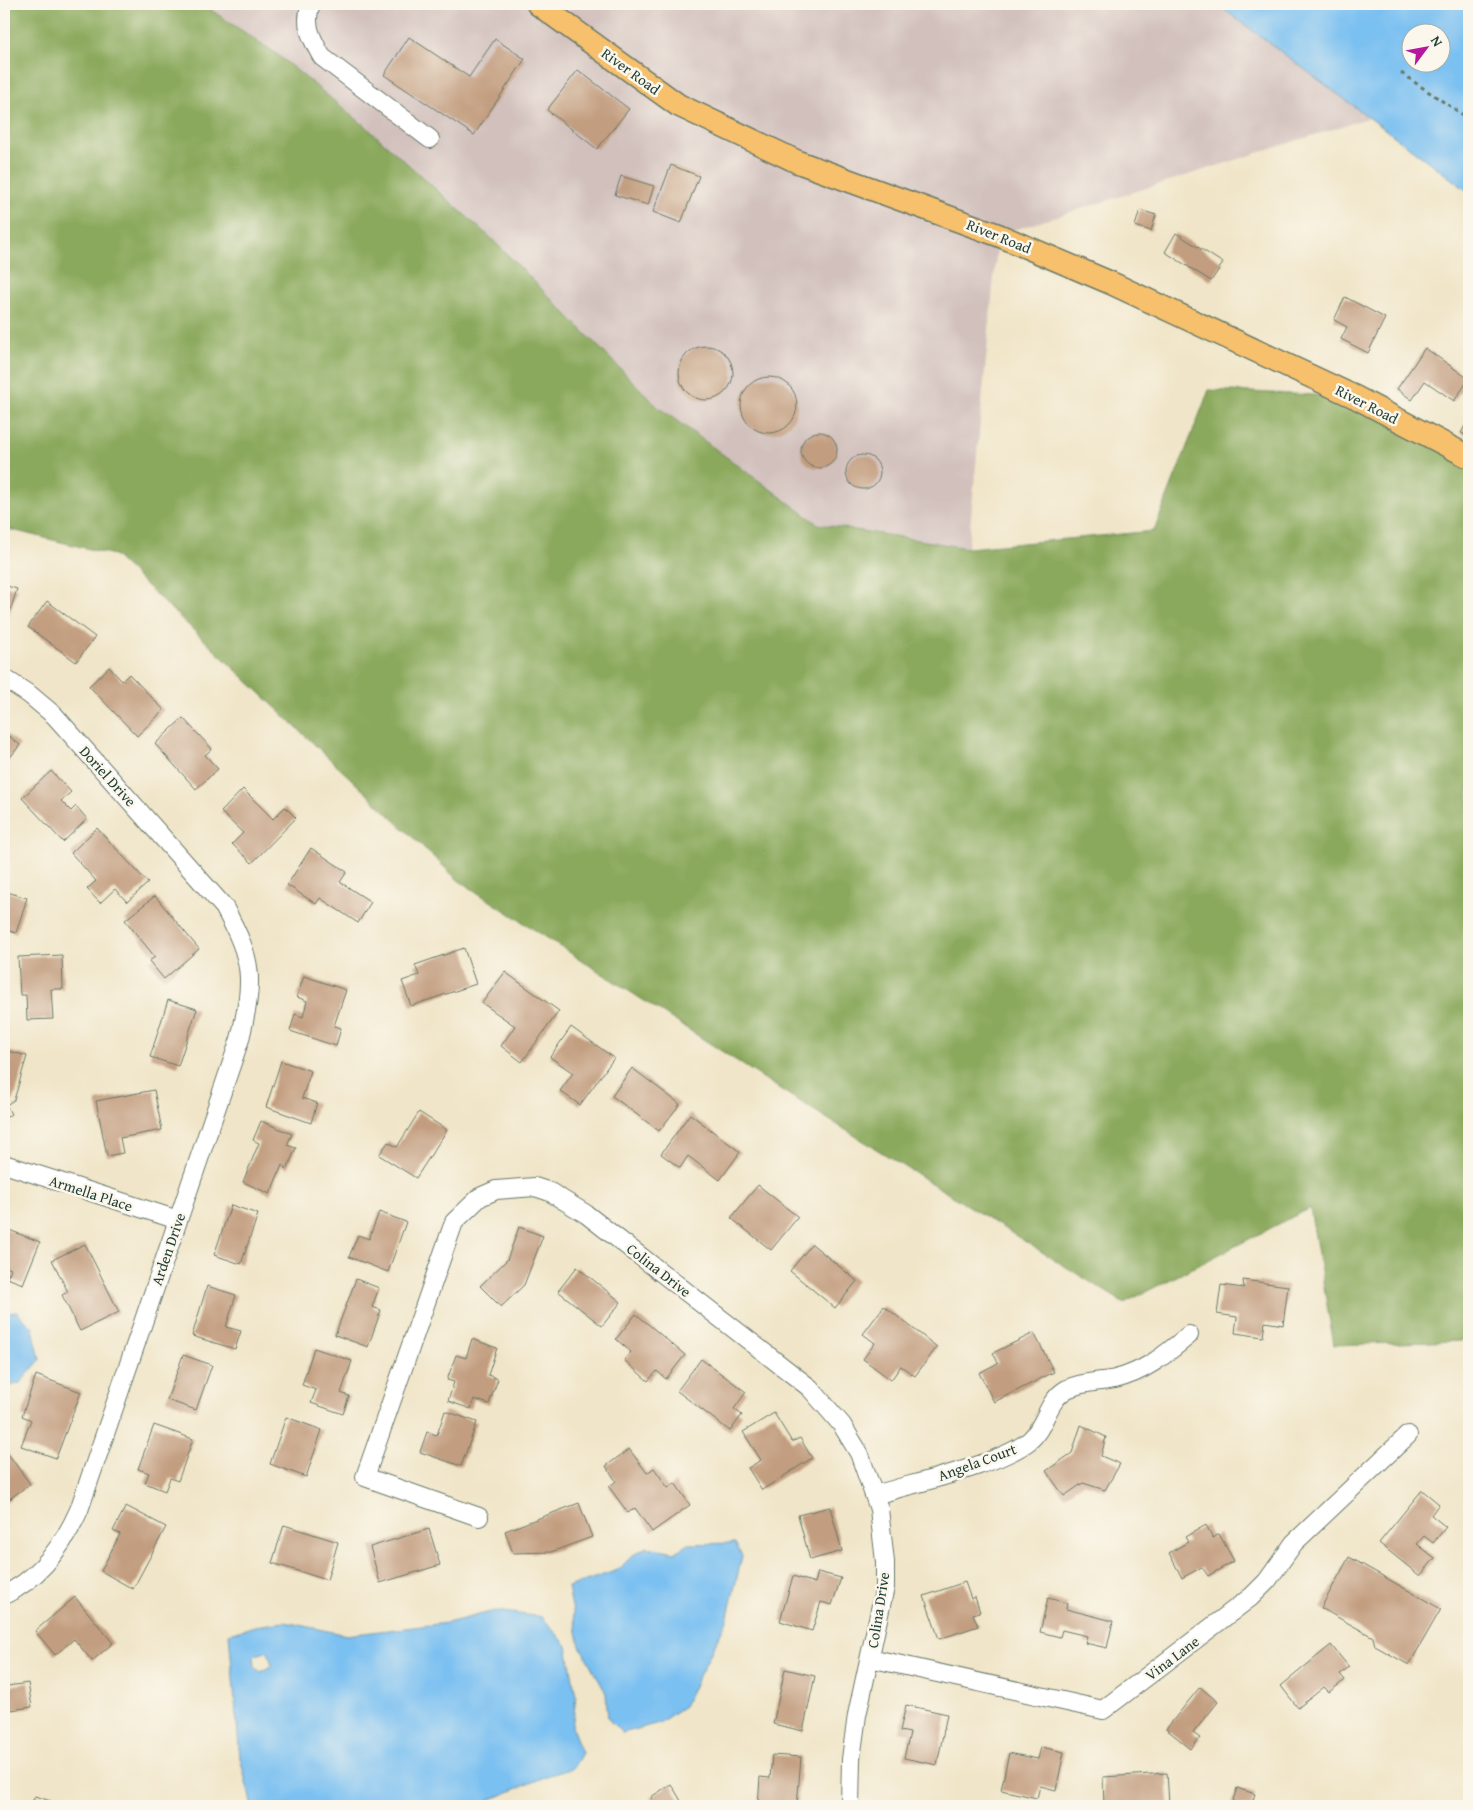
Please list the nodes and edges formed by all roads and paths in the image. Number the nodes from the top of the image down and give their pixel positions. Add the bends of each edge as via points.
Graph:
1 (311, 4) edge
2 (538, 4) edge
3 (1401, 73) dead end
4 (1469, 118) edge
5 (430, 139) dead end
6 (1469, 457) edge
7 (4, 678) edge
8 (204, 883) joint
9 (4, 1164) edge
10 (178, 1220) junction
11 (1189, 1335) dead end
12 (1408, 1435) dead end
13 (875, 1495) junction
14 (479, 1517) dead end
15 (4, 1596) edge
16 (870, 1658) junction
17 (850, 1806) edge

1 - 5 street via 307,25 322,57
2 - 6 main road, River Road via 678,104 798,162 998,235 1111,283 1355,397
3 - 4 path
7 - 8 street, Doriel Drive via 30,694 55,716
8 - 10 street, Arden Drive via 224,907 242,939 250,985 240,1039
9 - 10 street, Armella Place
10 - 15 street, Arden Drive via 70,1532 31,1578
11 - 13 street, Angela Court via 1155,1362 1135,1373 1067,1390 1048,1409 1031,1439 1019,1448 992,1460
12 - 16 street, Vina Lane via 1294,1543 1267,1581 1251,1597 1103,1710
13 - 14 street, Colina Drive via 859,1453 842,1425 810,1388 586,1214 550,1192 535,1187 496,1190 480,1197 454,1222 365,1477
13 - 16 street, Colina Drive via 885,1562 885,1587
16 - 17 street, Colina Drive via 851,1758

